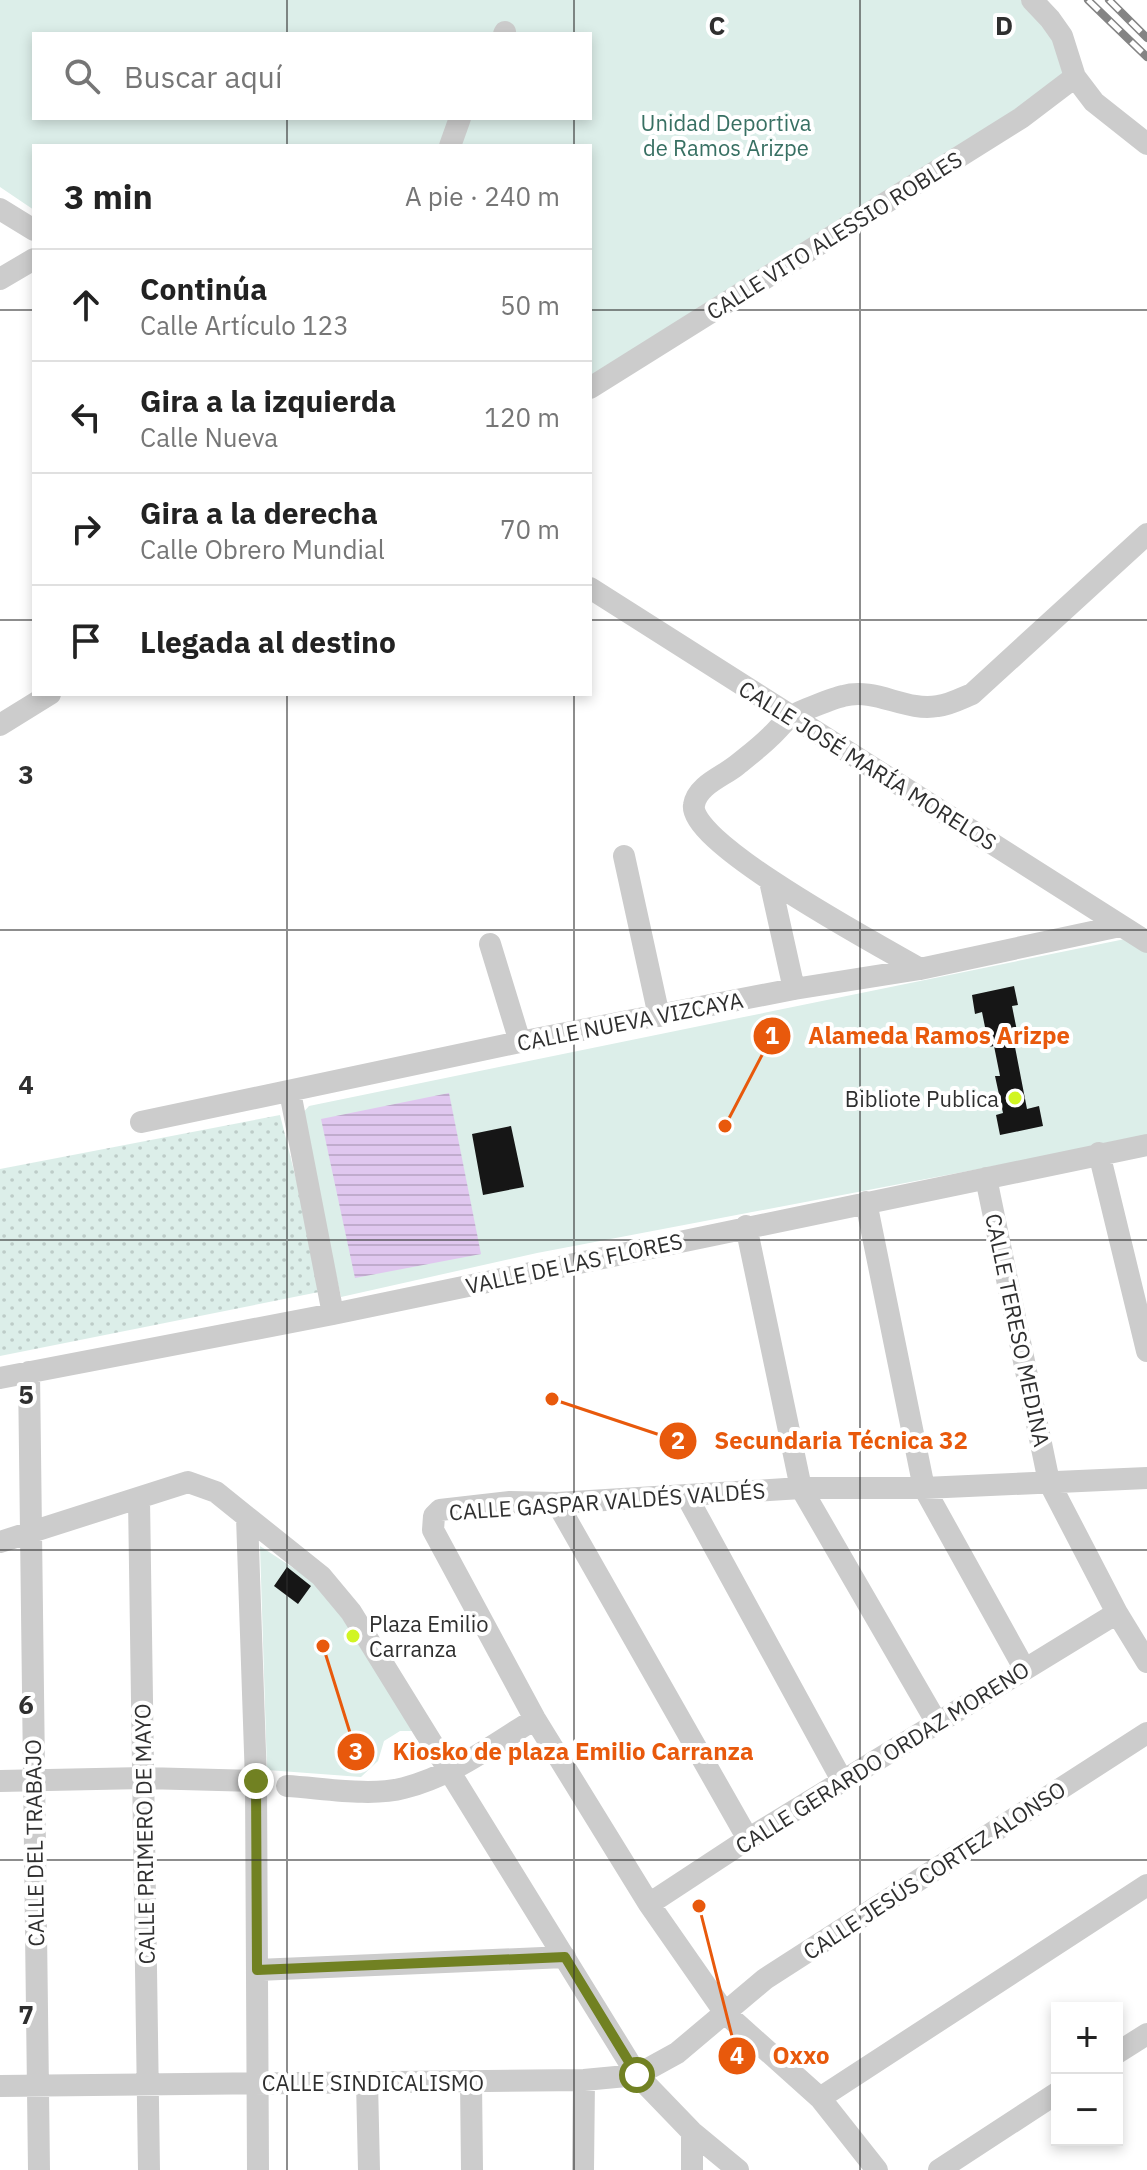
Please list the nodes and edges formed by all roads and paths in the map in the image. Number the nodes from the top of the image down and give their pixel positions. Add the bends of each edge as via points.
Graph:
1 (1032, 0) edge
2 (1075, 77) junction
3 (459, 120) edge
4 (451, 144) edge
5 (1147, 144) edge
6 (0, 209) edge
7 (32, 229) edge
8 (32, 260) edge
9 (0, 279) edge
10 (592, 387) edge
11 (1147, 534) edge
12 (592, 589) edge
13 (47, 696) edge
14 (791, 716) junction
15 (0, 725) edge
16 (624, 856) dead end
17 (770, 881) junction
18 (1120, 926) junction
19 (1147, 942) edge
20 (490, 944) dead end
21 (920, 969) junction
22 (794, 989) junction
23 (659, 1016) junction
24 (520, 1042) junction
25 (290, 1092) junction
26 (141, 1122) dead end
27 (1147, 1145) edge
28 (1099, 1153) junction
29 (986, 1178) junction
30 (866, 1202) junction
31 (746, 1226) junction
32 (333, 1314) junction
33 (1147, 1351) edge
34 (29, 1372) junction
35 (0, 1378) edge
36 (1147, 1478) edge
37 (1049, 1482) junction
38 (801, 1488) junction
39 (924, 1488) junction
40 (686, 1495) junction
41 (139, 1499) junction
42 (557, 1503) junction
43 (247, 1517) junction
44 (31, 1530) junction
45 (0, 1542) edge
46 (1117, 1613) junction
47 (1147, 1662) edge
48 (1024, 1668) junction
49 (535, 1719) junction
50 (937, 1723) junction
51 (1147, 1733) edge
52 (451, 1771) junction
53 (144, 1778) junction
54 (0, 1781) edge
55 (33, 1781) junction
56 (256, 1781) junction
57 (843, 1782) junction
58 (287, 1786) dead end
59 (748, 1839) junction
60 (1147, 1885) edge
61 (649, 1904) junction
62 (565, 1957) junction
63 (257, 1970) junction
64 (725, 2013) junction
65 (1147, 2034) edge
66 (1123, 2049) edge
67 (637, 2075) junction
68 (584, 2080) junction
69 (471, 2081) junction
70 (367, 2082) junction
71 (257, 2083) junction
72 (37, 2085) junction
73 (148, 2085) junction
74 (0, 2086) edge
75 (1051, 2097) edge
76 (820, 2098) junction
77 (692, 2132) junction
78 (39, 2170) edge
79 (149, 2170) edge
80 (258, 2170) edge
81 (369, 2170) edge
82 (472, 2170) edge
83 (583, 2170) edge
84 (692, 2170) edge
85 (738, 2170) edge
86 (877, 2170) edge
87 (939, 2170) edge

1 - 2 street via 1062,36
2 - 5 street via 1094,102
2 - 10 street, CALLE VITO ALESSIO ROBLES via 1021,118
3 - 4 street
6 - 7 street
8 - 9 street
11 - 14 street via 972,694 938,707 859,693
12 - 14 street, CALLE JOSÉ MARÍA MORELOS
13 - 15 street
14 - 17 street via 707,785 693,807 703,830
14 - 18 street, CALLE JOSÉ MARÍA MORELOS
16 - 23 street
17 - 21 street
17 - 22 street
18 - 19 street, CALLE JOSÉ MARÍA MORELOS
18 - 21 street, CALLE NUEVA VIZCAYA
20 - 24 street
21 - 22 street, CALLE NUEVA VIZCAYA
22 - 23 street, CALLE NUEVA VIZCAYA
23 - 24 street, CALLE NUEVA VIZCAYA
24 - 25 street, CALLE NUEVA VIZCAYA
25 - 26 street, CALLE NUEVA VIZCAYA
25 - 32 street
27 - 28 street, VALLE DE LAS FLORES
28 - 29 street, VALLE DE LAS FLORES
28 - 33 street
29 - 30 street, VALLE DE LAS FLORES
29 - 37 street, CALLE TERESO MEDINA
30 - 31 street, VALLE DE LAS FLORES
30 - 39 street
31 - 32 street, VALLE DE LAS FLORES
31 - 38 street
32 - 34 street, VALLE DE LAS FLORES
34 - 35 street, VALLE DE LAS FLORES
34 - 44 street, CALLE DEL TRABAJO
36 - 37 street, CALLE GASPAR VALDÉS VALDÉS
37 - 39 street, CALLE GASPAR VALDÉS VALDÉS
37 - 46 street, CALLE TERESO MEDINA
38 - 39 street, CALLE GASPAR VALDÉS VALDÉS
38 - 40 street, CALLE GASPAR VALDÉS VALDÉS
38 - 50 street
39 - 48 street
40 - 42 street, CALLE GASPAR VALDÉS VALDÉS
40 - 57 street
41 - 43 street via 188,1482 216,1492
41 - 44 street
41 - 53 street, CALLE PRIMERO DE MAYO
42 - 49 street, CALLE GASPAR VALDÉS VALDÉS via 440,1510 433,1524
42 - 59 street
43 - 52 street via 321,1576 351,1612
43 - 56 street
44 - 45 street
44 - 55 street, CALLE DEL TRABAJO
46 - 47 street, CALLE TERESO MEDINA
46 - 48 street, CALLE GERARDO ORDAZ MORENO
48 - 50 street, CALLE GERARDO ORDAZ MORENO
49 - 52 street
49 - 61 street, CALLE GASPAR VALDÉS VALDÉS
50 - 57 street, CALLE GERARDO ORDAZ MORENO
51 - 64 street, CALLE JESÚS CORTEZ ALONSO via 765,1979
52 - 58 street via 402,1789
52 - 62 street
53 - 55 street
53 - 56 street
53 - 73 street, CALLE PRIMERO DE MAYO
54 - 55 street
55 - 72 street, CALLE DEL TRABAJO
56 - 63 street
57 - 59 street, CALLE GERARDO ORDAZ MORENO
59 - 61 street, CALLE GERARDO ORDAZ MORENO
60 - 76 street
61 - 64 street, CALLE GASPAR VALDÉS VALDÉS
62 - 63 street
62 - 67 street
63 - 71 street
64 - 67 street, CALLE SINDICALISMO via 677,2053
64 - 76 street, CALLE GASPAR VALDÉS VALDÉS
65 - 66 street
67 - 68 street, CALLE SINDICALISMO
67 - 77 street
68 - 69 street, CALLE SINDICALISMO
68 - 83 street
69 - 70 street, CALLE SINDICALISMO
69 - 82 street
70 - 71 street, CALLE SINDICALISMO
70 - 81 street
71 - 73 street, CALLE SINDICALISMO
71 - 80 street
72 - 73 street, CALLE SINDICALISMO
72 - 74 street, CALLE SINDICALISMO
72 - 78 street, CALLE DEL TRABAJO
73 - 79 street, CALLE PRIMERO DE MAYO
75 - 87 street
76 - 86 street, CALLE GASPAR VALDÉS VALDÉS
77 - 84 street
77 - 85 street

